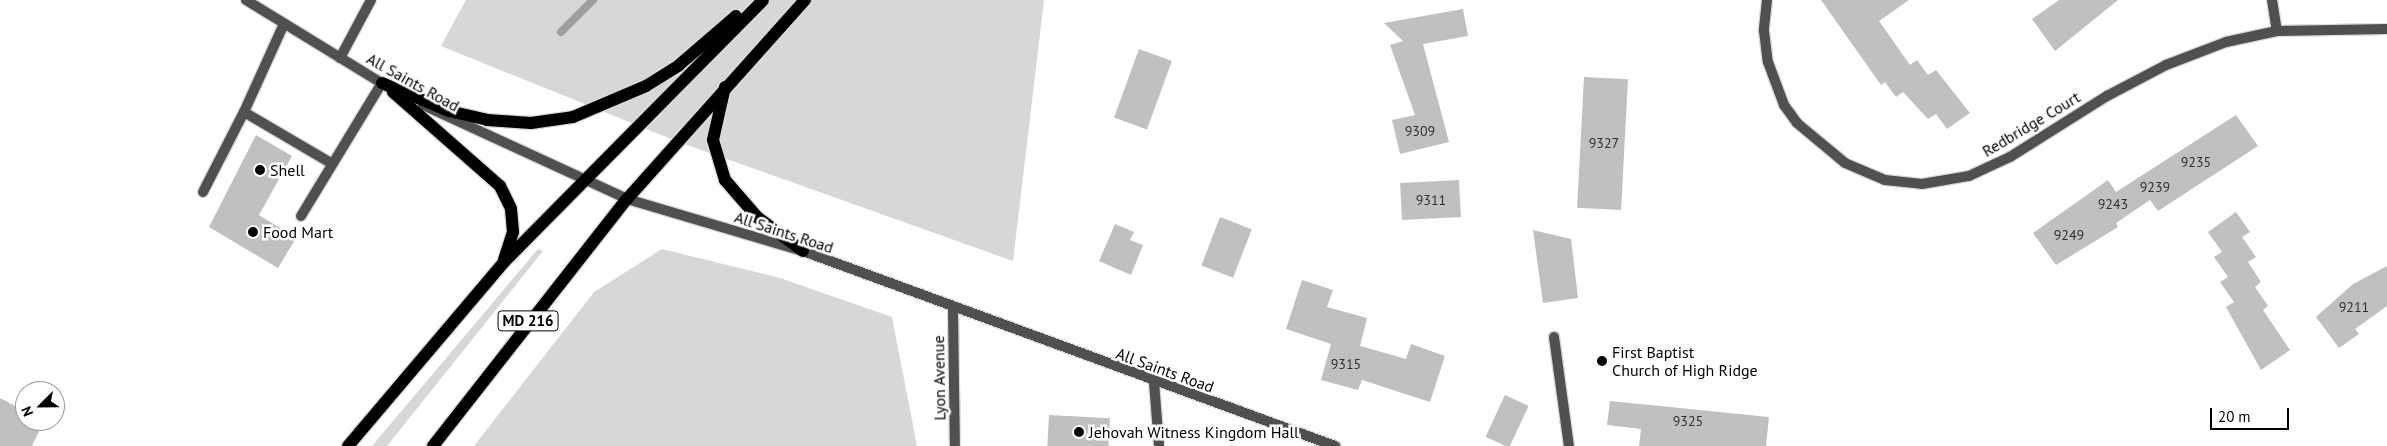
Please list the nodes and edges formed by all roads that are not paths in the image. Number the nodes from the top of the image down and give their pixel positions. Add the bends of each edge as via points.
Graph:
1 (246, 0) edge
2 (371, 0) edge
3 (755, 0) edge
4 (762, 0) edge
5 (805, 0) edge
6 (1767, 0) edge
7 (2272, 0) edge
8 (284, 24) junction
9 (2387, 29) edge
10 (2277, 31) junction
11 (340, 58) junction
12 (382, 84) junction
13 (725, 84) junction
14 (244, 112) junction
15 (331, 163) junction
16 (583, 180) junction
17 (203, 192) dead end
18 (627, 199) junction
19 (301, 216) dead end
20 (803, 251) junction
21 (504, 262) junction
22 (953, 310) junction
23 (1554, 337) dead end
24 (1154, 382) junction
25 (348, 446) edge
26 (433, 446) edge
27 (955, 446) edge
28 (1159, 446) edge
29 (1335, 446) edge
30 (1569, 446) edge

1 - 8 street, All Saints Road
2 - 11 street
3 - 12 main road via 680,65 610,104 573,117 531,123 487,120 449,111
4 - 16 main road
5 - 13 main road, MD 216
6 - 10 street, Redbridge Court via 1764,31 1768,62 1784,104 1797,123 1845,163 1884,180 1922,184 1969,176 2010,157 2107,96 2166,66 2226,42
7 - 10 street
8 - 11 street, All Saints Road
8 - 14 street
9 - 10 street, Redbridge Court
11 - 12 street, All Saints Road
12 - 15 street
12 - 16 street, All Saints Road via 482,136
12 - 21 main road via 500,186 511,209 513,232
13 - 18 main road, MD 216
13 - 20 main road via 713,140 725,180 757,217
14 - 15 street
14 - 17 street
15 - 19 street
16 - 18 street, All Saints Road
16 - 21 main road
18 - 20 street, All Saints Road
18 - 26 main road, MD 216
20 - 22 street, All Saints Road
21 - 25 main road
22 - 24 street, All Saints Road
22 - 27 street, Lyon Avenue
23 - 30 street
24 - 28 street
24 - 29 street, All Saints Road

